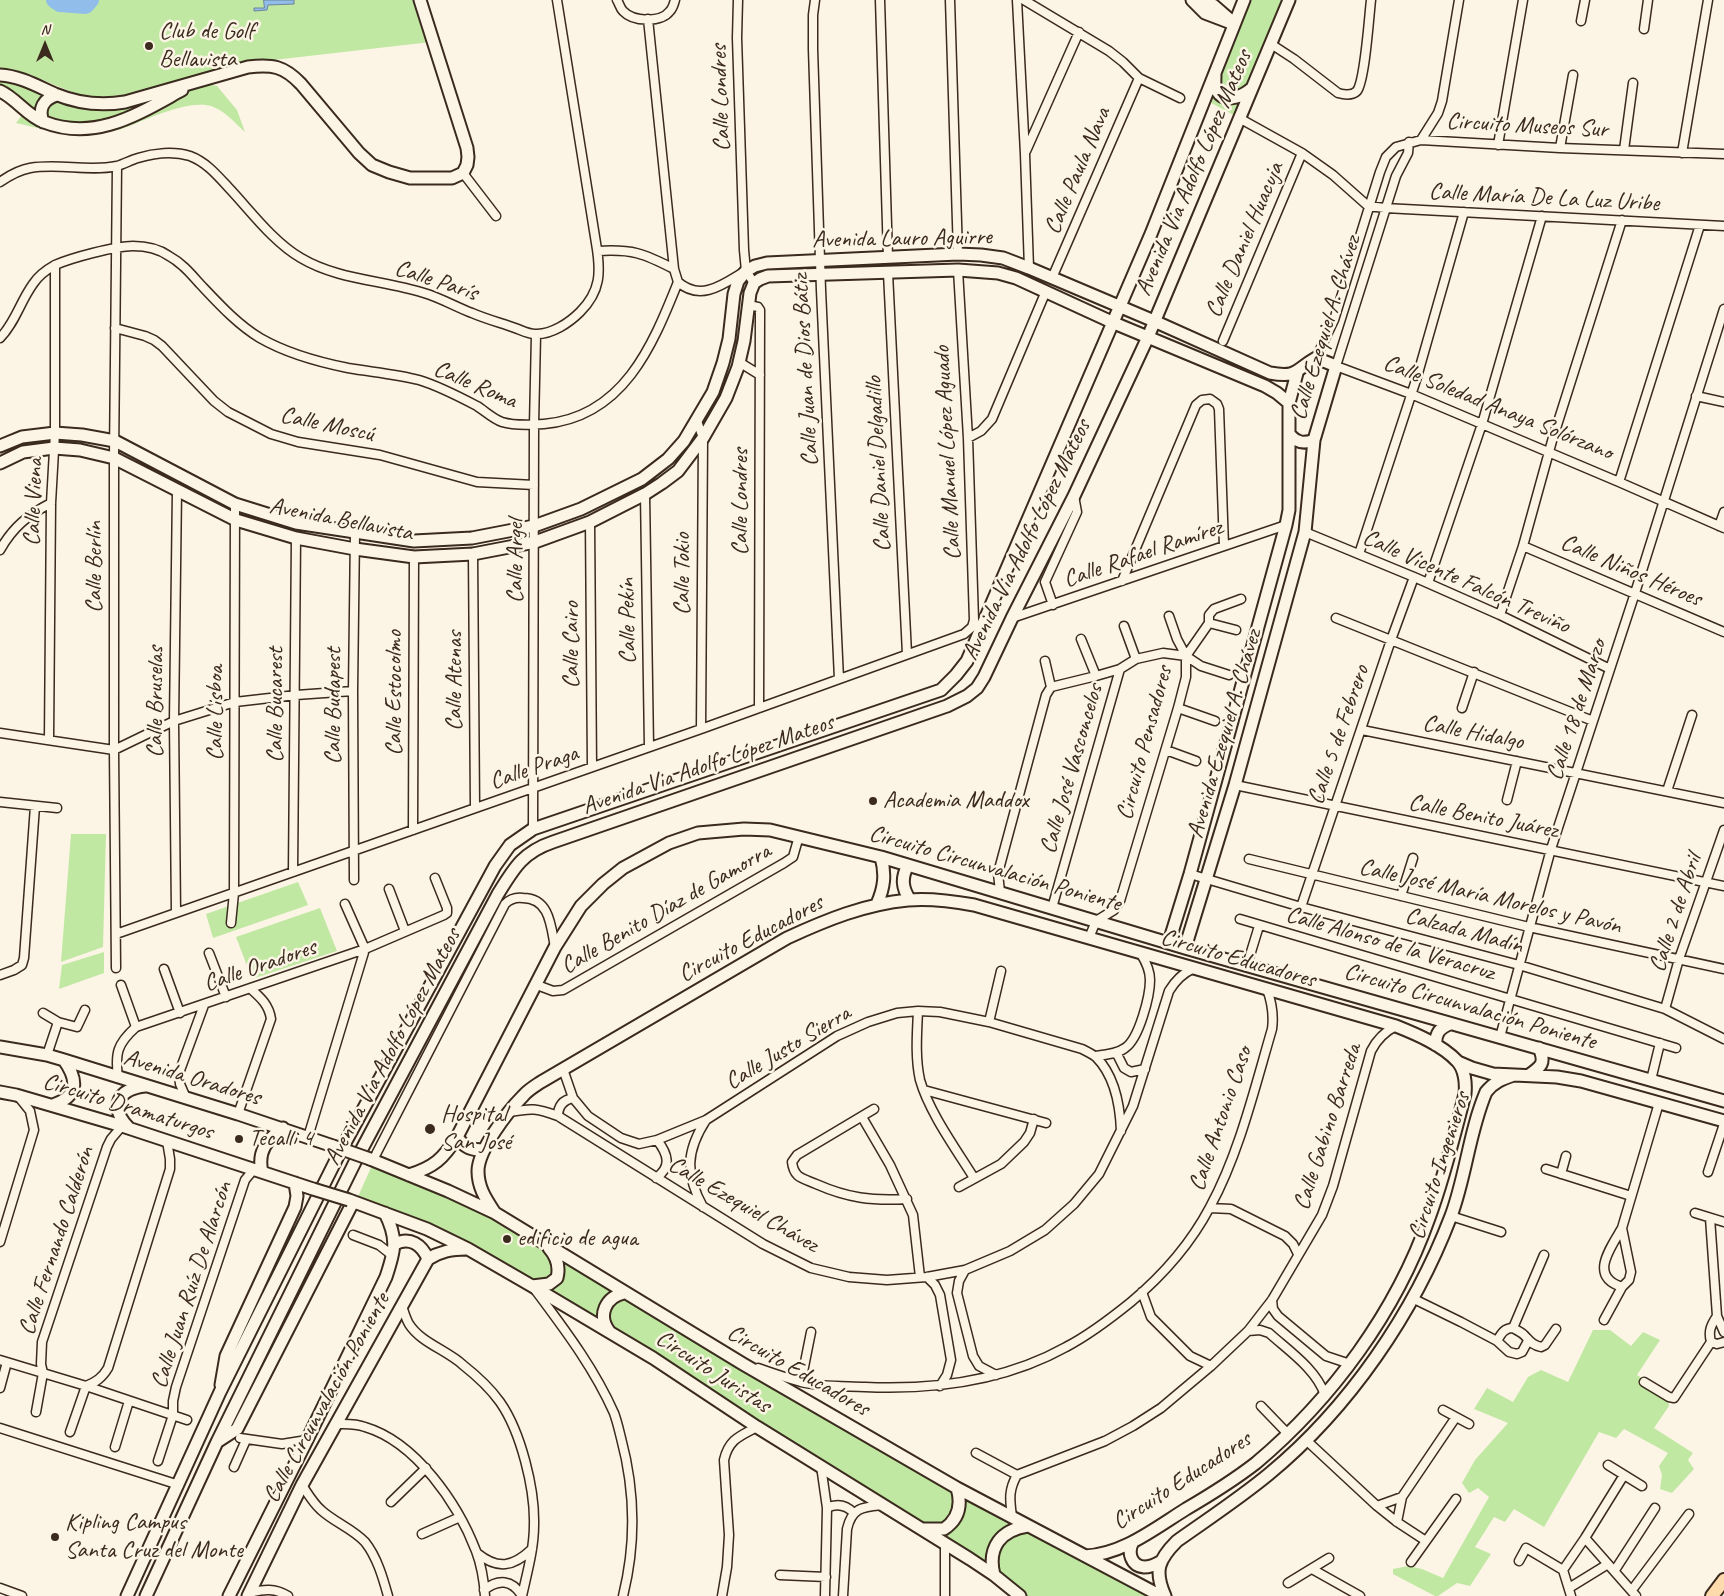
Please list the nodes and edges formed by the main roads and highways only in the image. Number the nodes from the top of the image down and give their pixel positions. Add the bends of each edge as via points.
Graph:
1 (420, 0) edge
2 (1194, 0) edge
3 (1200, 0) edge
4 (1282, 0) edge
5 (1288, 0) edge
6 (1245, 1) edge
7 (1281, 19) junction
8 (1234, 24) junction
9 (1215, 70) junction
10 (0, 74) edge
11 (198, 80) junction
12 (1251, 89) junction
13 (0, 91) edge
14 (57, 95) junction
15 (43, 122) junction
16 (746, 271) joint
17 (754, 283) joint
18 (1121, 307) junction
19 (1154, 321) junction
20 (1114, 322) junction
21 (1148, 337) junction
22 (1336, 366) joint
23 (1297, 373) junction
24 (1289, 403) junction
25 (1290, 435) junction
26 (1314, 440) junction
27 (0, 446) edge
28 (0, 463) edge
29 (1286, 525) joint
30 (1305, 532) joint
31 (881, 857) junction
32 (908, 865) junction
33 (910, 900) junction
34 (877, 904) junction
35 (1169, 942) junction
36 (1185, 948) junction
37 (1450, 1024) junction
38 (1436, 1045) junction
39 (0, 1047) edge
40 (1539, 1048) junction
41 (64, 1060) junction
42 (1458, 1062) junction
43 (1514, 1075) junction
44 (1529, 1075) junction
45 (146, 1086) junction
46 (1466, 1086) junction
47 (0, 1092) edge
48 (1486, 1092) junction
49 (1724, 1101) edge
50 (53, 1105) junction
51 (1724, 1123) edge
52 (125, 1127) junction
53 (283, 1128) junction
54 (457, 1138) junction
55 (484, 1150) junction
56 (371, 1159) joint
57 (258, 1170) junction
58 (409, 1175) junction
59 (295, 1183) junction
60 (351, 1201) junction
61 (495, 1212) junction
62 (385, 1213) junction
63 (546, 1244) junction
64 (468, 1249) junction
65 (394, 1250) junction
66 (428, 1259) junction
67 (532, 1286) junction
68 (624, 1292) junction
69 (610, 1332) junction
70 (220, 1392) junction
71 (218, 1442) junction
72 (958, 1488) junction
73 (1028, 1526) junction
74 (922, 1529) junction
75 (1133, 1542) junction
76 (1085, 1556) junction
77 (1160, 1562) junction
78 (994, 1575) junction
79 (1724, 1580) edge
80 (248, 1595) edge
81 (127, 1596) edge
82 (146, 1596) edge
83 (229, 1596) edge
84 (1020, 1596) edge
85 (1163, 1596) edge
86 (1712, 1596) edge

1 - 11 main road via 467,148 467,165 463,173 452,178 410,178 372,164 292,74 278,67 248,67
2 - 8 main road via 1213,4
3 - 8 main road via 1215,2
4 - 7 main road
5 - 7 main road, Avenida Via Adolfo López Mateos
6 - 8 main road, Avenida Via Adolfo López Mateos
7 - 12 main road, Avenida Via Adolfo López Mateos
8 - 9 main road, Avenida Via Adolfo López Mateos
9 - 12 main road via 1217,92 1224,97 1238,98
9 - 18 main road, Avenida Via Adolfo López Mateos
10 - 14 main road via 23,79
11 - 14 main road via 108,105
11 - 15 main road via 146,110 109,126 66,128
12 - 19 main road, Avenida Via Adolfo López Mateos
13 - 15 main road
14 - 15 main road via 50,97 41,108
16 - 18 main road, Avenida Lauro Aguirre via 766,263 981,255 1003,258
16 - 27 main road, Avenida Bellavista via 738,281 729,339 713,392 684,441 668,459 642,479 581,509 534,526 472,538 414,541 355,533 296,523 235,504 115,441 55,433 22,437
17 - 20 main road, Avenida Lauro Aguirre via 768,276 958,270 998,273
17 - 28 main road, Avenida Bellavista via 739,362 726,398 703,438 678,471 645,494 590,522 535,542 474,554 414,556 355,549 296,538 236,520 114,458 54,448 23,452
18 - 19 main road, Avenida Lauro Aguirre
18 - 20 main road, Avenida Via Adolfo López Mateos
19 - 21 main road, Avenida Via Adolfo López Mateos
19 - 23 main road, Avenida Lauro Aguirre via 1270,373 1282,376
20 - 21 main road, Avenida Lauro Aguirre
20 - 70 main road, Avenida Via Adolfo López Mateos via 967,661 941,690 533,829 510,845 495,866 339,1154
21 - 24 main road, Avenida Lauro Aguirre via 1265,386
21 - 71 main road, Avenida Via Adolfo López Mateos via 1074,496 977,688 947,706 538,847 513,869 355,1162
22 - 23 main road, Calle Soledad Anaya Solórzano via 1316,358
22 - 26 main road, Calle Ezequiel A. Chávez
23 - 24 main road, Calle Ezequiel A. Chávez
24 - 25 main road, Calle Ezequiel A. Chávez
25 - 26 main road via 1301,443
25 - 29 main road, Calle Ezequiel A. Chávez
26 - 30 main road, Calle Ezequiel A. Chávez
29 - 35 main road, Avenida Ezequiel A. Chávez
30 - 36 main road, Avenida Ezequiel A. Chávez via 1235,785
31 - 32 main road, Circuito Circunvalación Poniente
31 - 34 main road via 884,882
31 - 54 main road, Circuito Circunvalación Poniente via 770,830 718,830 669,843 623,868 581,906 555,947
32 - 33 main road via 902,882
32 - 35 main road, Circuito Circunvalación Poniente
33 - 34 main road, Circuito Educadores
33 - 38 main road, Circuito Educadores via 944,900 974,905 1396,1026
34 - 55 main road, Circuito Educadores via 828,919 787,938 541,1082 524,1094
35 - 36 main road, Circuito Circunvalación Poniente
36 - 37 main road, Circuito Circunvalación Poniente
37 - 38 main road via 1438,1031
37 - 40 main road, Circuito Circunvalación Poniente
38 - 42 main road, Circuito Educadores
39 - 41 main road, Avenida Oradores
40 - 44 main road via 1542,1062
40 - 49 main road, Circuito Circunvalación Poniente
41 - 45 main road, Avenida Oradores
41 - 50 main road via 74,1076 74,1088 66,1099
42 - 43 main road, Circuito Ingenieros via 1483,1072
42 - 46 main road
43 - 44 main road, Circuito Ingenieros
43 - 48 main road, Circuito Ingenieros via 1500,1080
44 - 51 main road, Circuito Ingenieros via 1581,1081
45 - 52 main road via 130,1089 118,1102 118,1115
45 - 53 main road, Avenida Oradores
46 - 48 main road via 1477,1086
46 - 75 main road, Circuito Educadores via 1429,1219 1406,1273 1350,1364 1325,1395 1255,1463
47 - 50 main road, Circuito Dramaturgos
48 - 77 main road, Circuito Ingenieros via 1451,1216 1414,1299 1368,1370 1306,1440 1269,1474 1177,1541
50 - 52 main road, Circuito Dramaturgos
52 - 57 main road, Circuito Dramaturgos
53 - 56 main road, Avenida Oradores, bridge
53 - 57 main road via 264,1145
54 - 55 main road via 468,1148
54 - 58 main road, Circuito Circunvalación Poniente via 438,1162
55 - 61 main road, Circuito Educadores via 479,1161 479,1181 482,1193
56 - 58 main road, Circuito Educadores
57 - 59 main road, Circuito Dramaturgos
58 - 61 main road, Circuito Educadores
59 - 60 main road, Circuito Dramaturgos, bridge
59 - 70 main road via 295,1207 226,1356
60 - 62 main road, Circuito Dramaturgos
60 - 71 main road via 237,1429
61 - 63 main road, Circuito Educadores
62 - 64 main road, Circuito Dramaturgos
62 - 65 main road via 394,1234
63 - 67 main road via 557,1259 557,1278 549,1284
63 - 68 main road, Circuito Educadores
64 - 66 main road via 446,1251
64 - 67 main road, Circuito Juristas
65 - 66 main road via 403,1240 414,1242 424,1250
65 - 83 main road, Calle Circunvalación Poniente via 376,1299
66 - 80 main road, Calle Circunvalación Poniente via 302,1485
67 - 69 main road, Circuito Juristas
68 - 69 main road via 610,1299 606,1306 604,1319
68 - 72 main road, Circuito Educadores
69 - 74 main road, Circuito Juristas
70 - 81 main road, Avenida Via Adolfo López Mateos
71 - 82 main road, Avenida Via Adolfo López Mateos
72 - 73 main road, Circuito Educadores
72 - 74 main road via 960,1508 950,1525 944,1529
73 - 76 main road, Circuito Educadores
73 - 78 main road via 1010,1530 997,1542 993,1552
74 - 78 main road, Circuito Juristas
75 - 76 main road, Circuito Educadores via 1099,1556
75 - 77 main road via 1130,1553 1136,1564 1148,1567
76 - 85 main road, Circuito Educadores
77 - 85 main road via 1158,1574
78 - 84 main road, Circuito Juristas
79 - 86 main road

